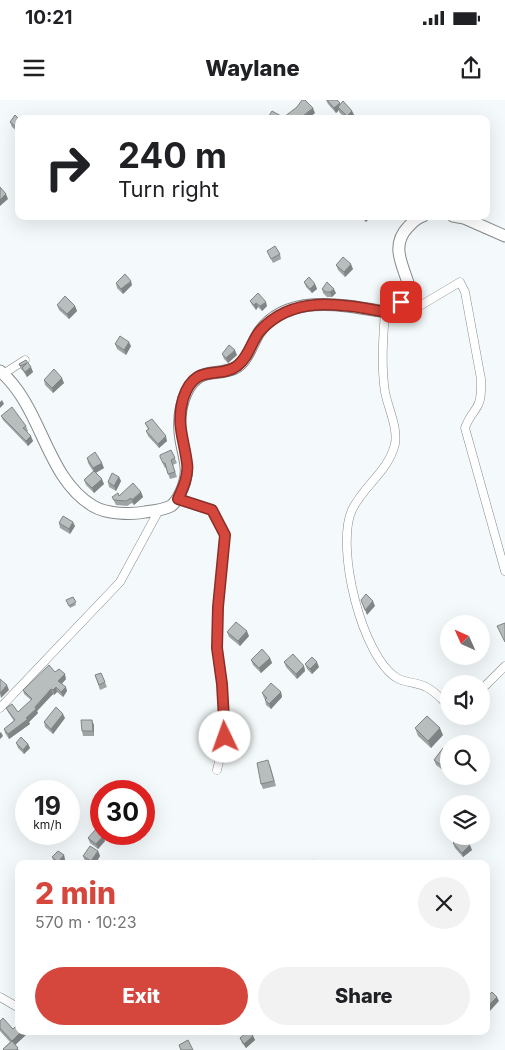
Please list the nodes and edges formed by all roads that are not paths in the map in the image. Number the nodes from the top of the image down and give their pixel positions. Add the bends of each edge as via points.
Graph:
1 (415, 220) edge
2 (469, 220) edge
3 (505, 236) edge
4 (401, 302) junction
5 (385, 312) junction
6 (26, 360) edge
7 (1, 373) edge
8 (178, 499) junction
9 (159, 510) junction
10 (505, 571) edge
11 (505, 666) edge
12 (490, 681) edge
13 (440, 698) edge
14 (0, 708) edge
15 (217, 770) dead end
16 (0, 997) edge
17 (15, 1006) edge

1 - 4 main road via 398,241 398,255 409,286
2 - 3 main road
4 - 5 main road
4 - 10 street via 405,310 413,310 460,282 466,292 481,392 479,404 464,428
5 - 8 main road via 342,304 320,304 284,312 259,332 236,367 203,374 195,380 183,400 180,419 188,464
5 - 13 street via 382,345 385,390 395,442 387,465 363,492 352,511 346,536 350,587 376,657 397,678 426,686
6 - 7 street
7 - 9 main road via 25,399 62,478 87,501 94,507 119,513
8 - 9 main road
8 - 15 street via 212,510 225,535 217,648 225,737
9 - 14 street via 120,582
11 - 12 street
16 - 17 street

